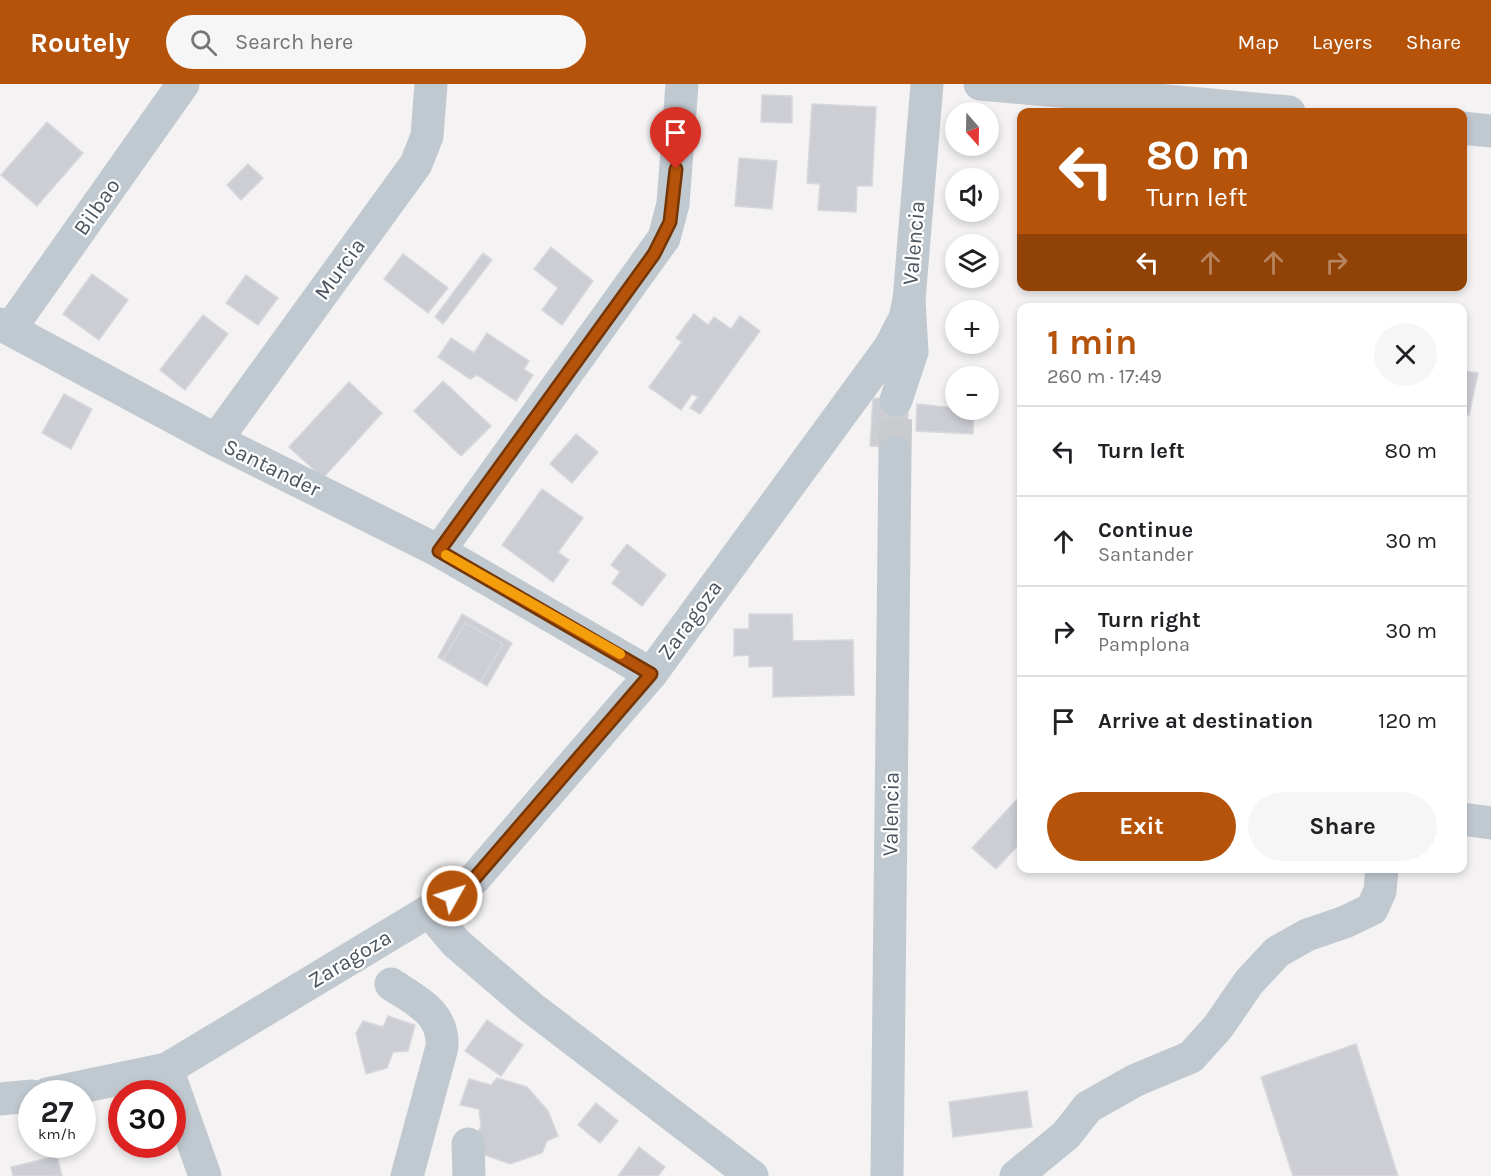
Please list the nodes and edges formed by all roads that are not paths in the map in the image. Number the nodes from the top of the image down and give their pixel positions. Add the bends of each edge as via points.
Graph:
1 (183, 84) edge
2 (431, 84) edge
3 (682, 84) edge
4 (927, 84) edge
5 (980, 84) edge
6 (1245, 108) edge
7 (1467, 129) edge
8 (1491, 131) edge
9 (909, 300) junction
10 (5, 327) edge
11 (896, 400) tunnel mouth
12 (216, 440) junction
13 (895, 452) tunnel mouth
14 (439, 551) junction
15 (651, 674) junction
16 (1467, 820) edge
17 (1491, 823) edge
18 (1382, 873) edge
19 (429, 911) junction
20 (391, 984) dead end
21 (167, 1069) junction
22 (96, 1084) edge
23 (18, 1097) edge
24 (0, 1099) edge
25 (468, 1144) dead end
26 (205, 1176) edge
27 (406, 1176) edge
28 (470, 1176) edge
29 (752, 1176) edge
30 (887, 1176) edge
31 (1016, 1176) edge

1 - 10 street, Bilbao
2 - 12 street, Murcia via 427,136 416,164
3 - 14 street via 673,204 664,238
4 - 9 street, Valencia
5 - 6 street
7 - 8 street
9 - 11 street, Valencia via 912,352
9 - 15 street, Zaragoza via 905,318 890,347
10 - 12 street, Santander
12 - 14 street, Santander
13 - 30 street, Valencia
14 - 15 street, Santander
15 - 19 street, Zaragoza via 475,878
16 - 17 street
18 - 31 street via 1380,891 1372,909 1306,935 1277,952 1191,1057 1136,1080 1088,1107 1066,1135
19 - 21 street, Zaragoza
19 - 29 street via 456,943 532,1008
20 - 27 street via 434,1013 443,1036
21 - 22 street, Zaragoza
21 - 26 street
23 - 24 street
25 - 28 street

